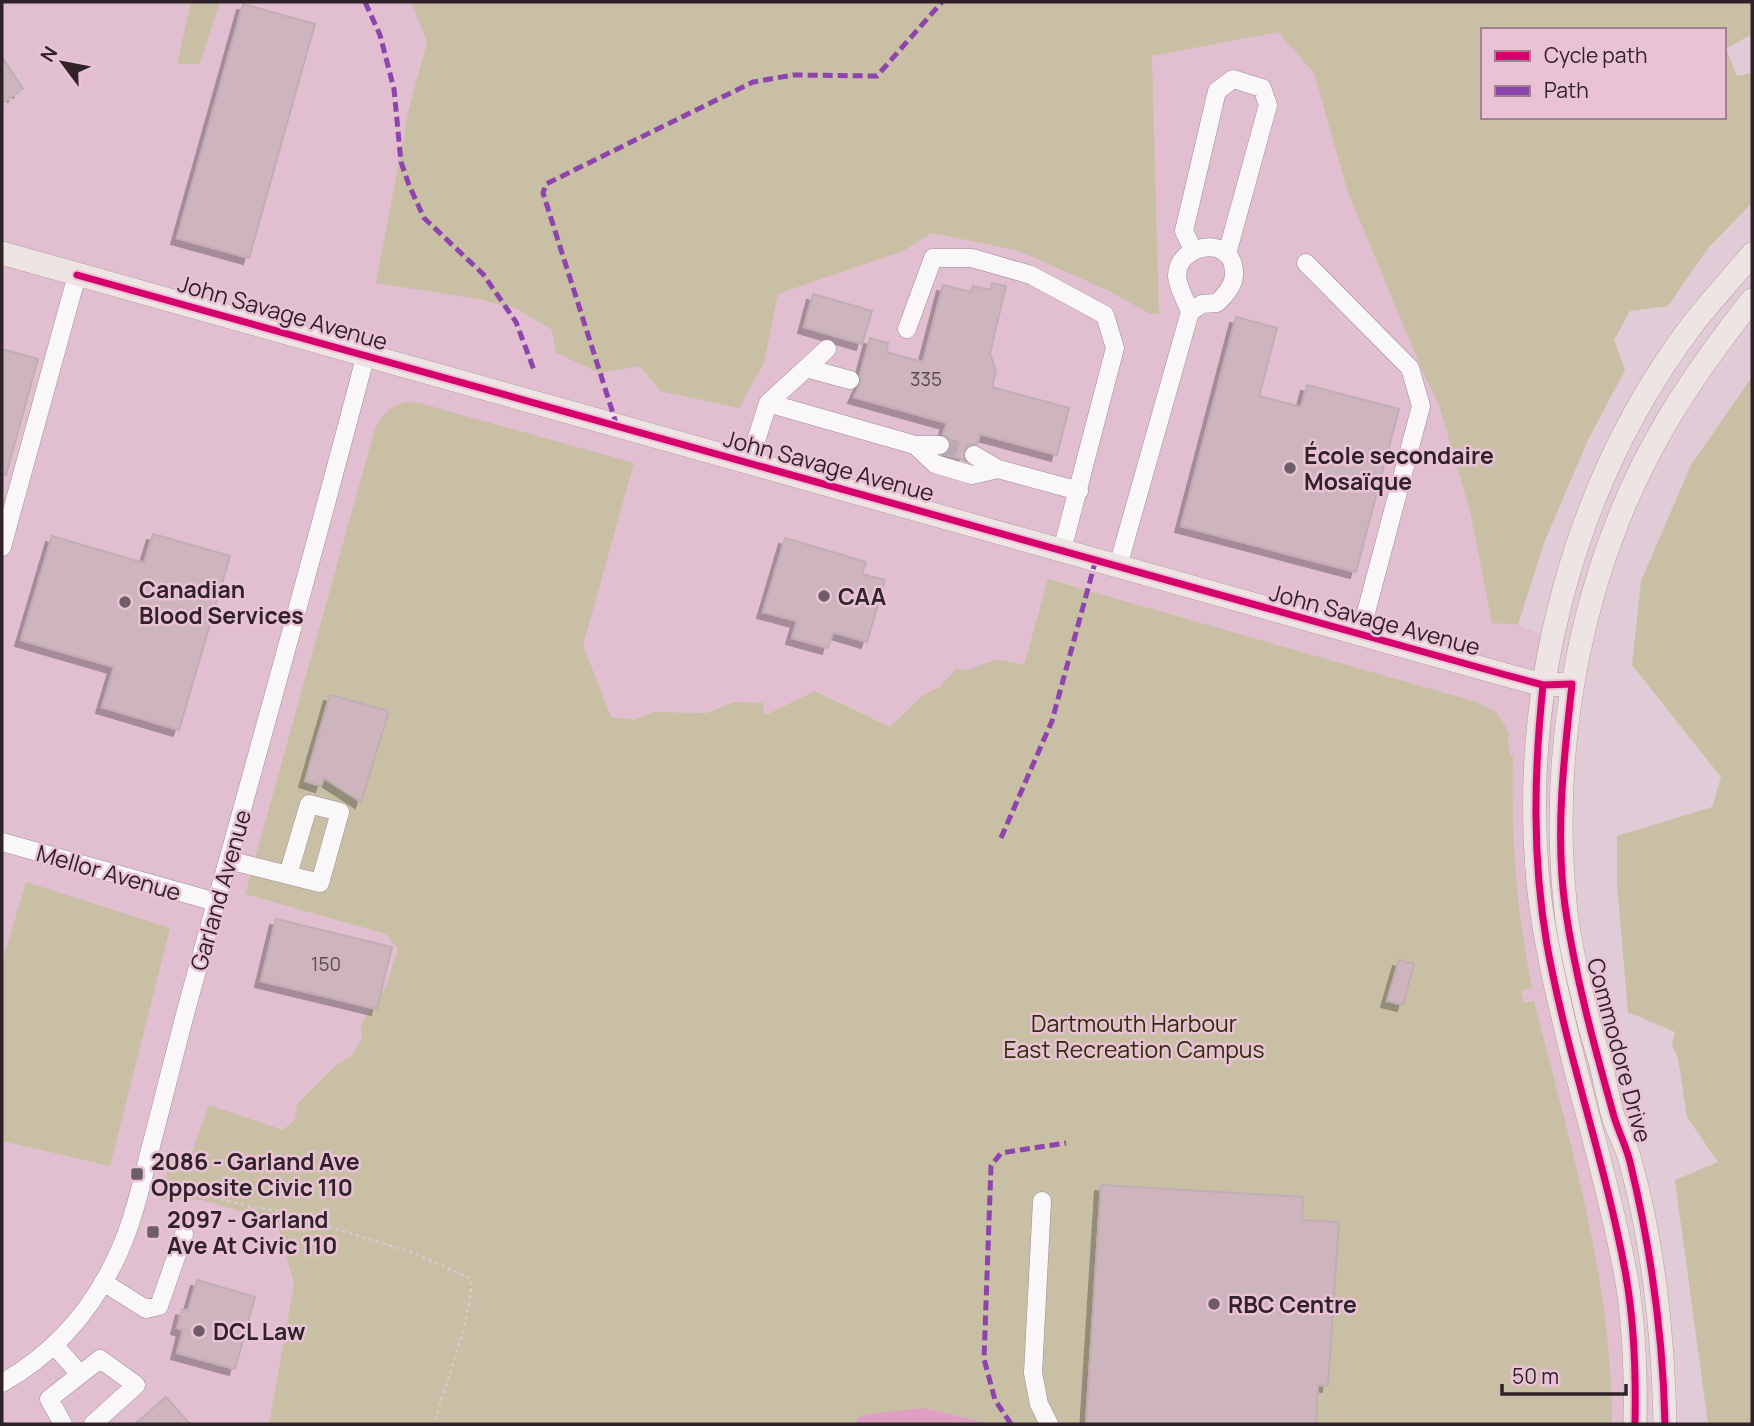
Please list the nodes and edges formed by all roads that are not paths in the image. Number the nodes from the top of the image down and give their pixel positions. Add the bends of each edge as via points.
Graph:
1 (1193, 250) junction
2 (2, 253) edge
3 (1227, 254) junction
4 (1752, 254) edge
5 (1306, 262) dead end
6 (77, 275) junction
7 (1752, 300) edge
8 (1189, 312) junction
9 (907, 329) dead end
10 (827, 349) dead end
11 (366, 354) junction
12 (806, 368) junction
13 (850, 380) dead end
14 (768, 403) junction
15 (915, 445) junction
16 (940, 446) tunnel mouth
17 (974, 455) tunnel mouth
18 (749, 463) junction
19 (998, 469) junction
20 (1079, 491) junction
21 (2, 547) edge
22 (1062, 550) junction
23 (1118, 566) junction
24 (1360, 635) junction
25 (1572, 684) junction
26 (1543, 685) junction
27 (2, 842) edge
28 (228, 860) junction
29 (288, 875) dead end
30 (216, 902) junction
31 (1591, 1028) junction
32 (1567, 1032) junction
33 (1042, 1201) dead end
34 (184, 1234) dead end
35 (103, 1282) junction
36 (55, 1346) junction
37 (79, 1373) junction
38 (2, 1382) edge
39 (63, 1424) edge
40 (93, 1424) edge
41 (1049, 1424) edge
42 (1634, 1424) edge
43 (1665, 1424) edge

1 - 3 street via 1216,247
1 - 3 street via 1184,231 1217,91 1233,79 1262,88 1268,105
1 - 8 street via 1180,262 1177,276
2 - 6 main road, John Savage Avenue
3 - 8 street via 1234,276 1229,290 1217,303 1202,304
4 - 26 main road, Commodore Drive via 1691,327 1650,389 1613,459 1570,569
5 - 24 street via 1410,368 1421,406
6 - 11 main road, John Savage Avenue
6 - 21 street
7 - 25 main road, Commodore Drive via 1665,423 1636,482 1590,607
8 - 23 street
9 - 20 street via 933,258 972,258 1031,275 1105,315 1115,348
10 - 12 street
11 - 18 main road, John Savage Avenue
11 - 28 street, Garland Avenue
12 - 13 street
12 - 14 street
14 - 15 street
14 - 18 street
15 - 16 street
15 - 19 street via 935,464 972,475
17 - 19 street
18 - 22 main road, John Savage Avenue
19 - 20 street
20 - 22 street
22 - 23 main road, John Savage Avenue
23 - 24 main road, John Savage Avenue
24 - 26 main road, John Savage Avenue
25 - 26 main road, John Savage Avenue
25 - 31 main road, Commodore Drive via 1562,792 1562,864 1570,937
26 - 32 main road, Commodore Drive via 1535,782 1538,881
27 - 30 street, Mellor Avenue
28 - 29 street
28 - 30 street, Garland Avenue
30 - 35 street, Garland Avenue via 138,1195 120,1251
31 - 32 street
31 - 43 main road, Commodore Drive via 1613,1115 1630,1159 1650,1256 1659,1313
32 - 42 main road, Commodore Drive via 1626,1278
33 - 41 street via 1033,1373
34 - 35 street via 159,1306 146,1310
35 - 36 street, Garland Avenue via 85,1312
36 - 37 street
36 - 38 street, Garland Avenue
37 - 39 street via 49,1399
37 - 40 street via 100,1359 136,1385

